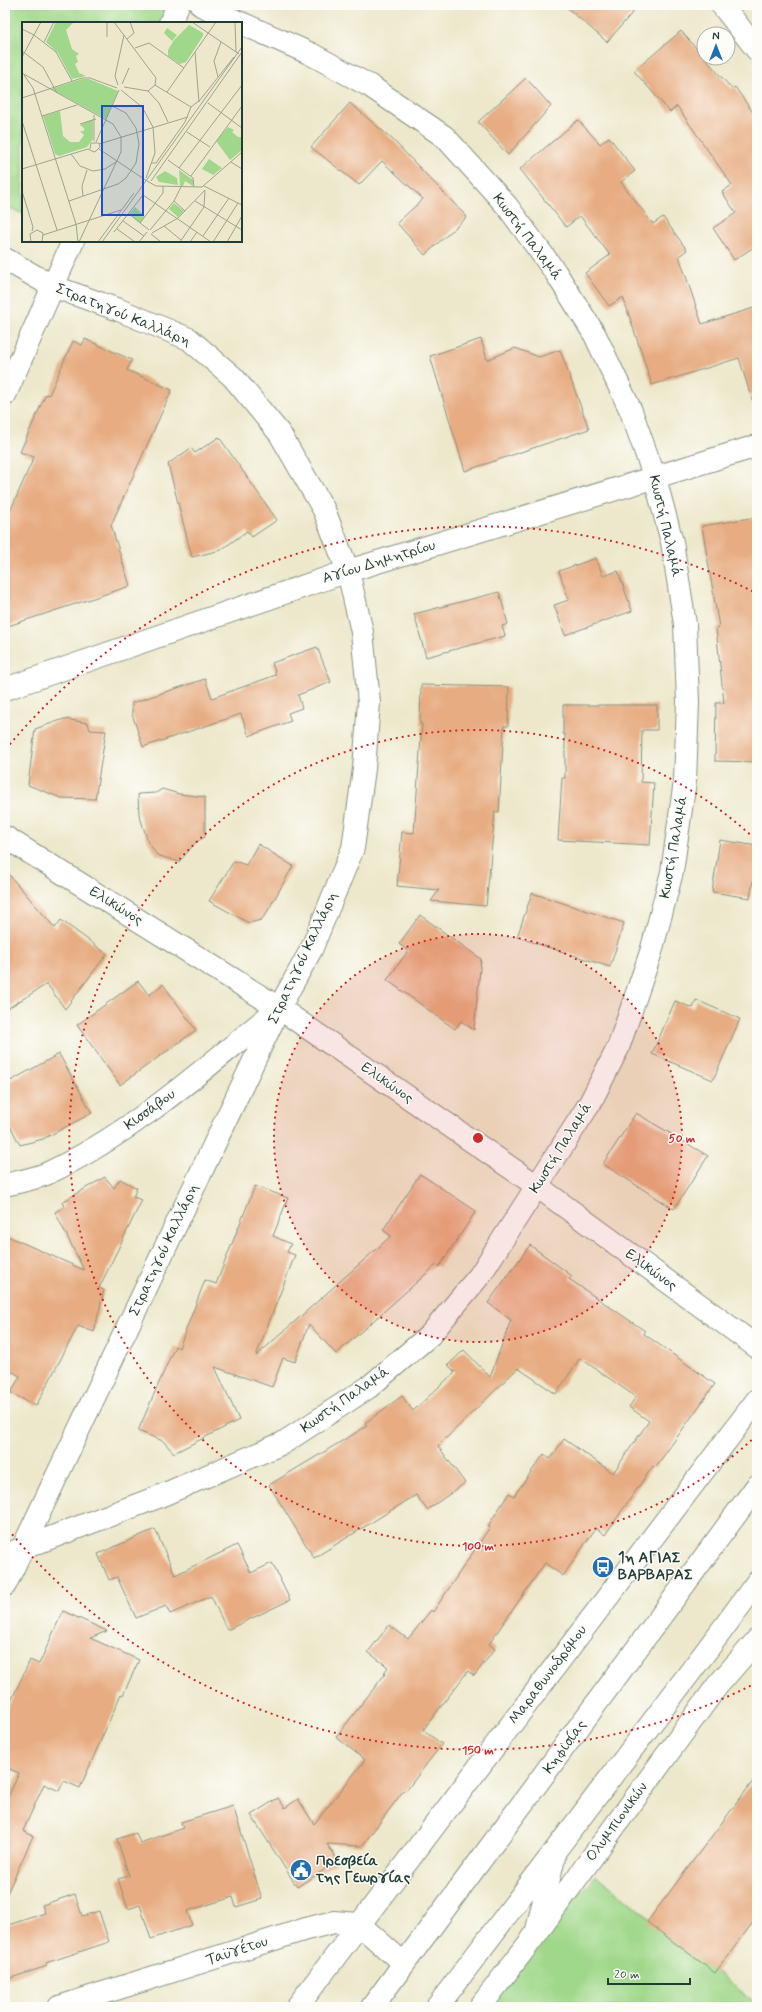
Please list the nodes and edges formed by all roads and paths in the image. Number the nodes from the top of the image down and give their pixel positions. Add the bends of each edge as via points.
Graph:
1 (178, 5) edge
2 (201, 5) edge
3 (722, 5) edge
4 (170, 22) edge
5 (238, 22) edge
6 (242, 24) edge
7 (757, 50) edge
8 (73, 242) edge
9 (5, 259) edge
10 (52, 286) junction
11 (5, 394) edge
12 (757, 446) edge
13 (656, 478) junction
14 (348, 572) junction
15 (5, 689) edge
16 (5, 837) edge
17 (280, 1008) junction
18 (5, 1186) edge
19 (537, 1186) junction
20 (757, 1347) edge
21 (757, 1400) edge
22 (757, 1486) edge
23 (14, 1552) edge
24 (757, 1582) edge
25 (5, 1585) edge
26 (757, 1640) edge
27 (556, 1848) junction
28 (359, 1924) junction
29 (536, 1934) junction
30 (404, 1964) junction
31 (486, 2005) edge
32 (59, 2007) edge
33 (297, 2007) edge
34 (372, 2007) edge
35 (437, 2007) edge

1 - 4 street
2 - 5 street, Κωστή Παλαμά
3 - 7 street
6 - 13 street, Κωστή Παλαμά via 311,54 370,86 450,143 506,206 556,273 595,335 631,411
8 - 10 street
9 - 10 street, Στρατηγού Καλλάρη
10 - 11 street
10 - 14 street, Στρατηγού Καλλάρη via 189,339 233,377 280,434 324,510
12 - 13 street, Αγίου Δημητρίου
13 - 14 street, Αγίου Δημητρίου
13 - 19 street, Κωστή Παλαμά via 672,542 686,640 688,702 685,781 672,872 651,952 618,1048 590,1103
14 - 15 street, Αγίου Δημητρίου
14 - 17 street, Στρατηγού Καλλάρη via 362,632 369,702 364,769 353,848 311,950
16 - 17 street, Ελικώνος
17 - 18 street, Κισσάβου via 104,1143 45,1174
17 - 19 street, Ελικώνος
17 - 23 street, Στρατηγού Καλλάρη
19 - 20 street, Ελικώνος
19 - 23 street, Κωστή Παλαμά via 480,1275 430,1335 369,1387 283,1443 158,1497
21 - 28 street, Μαραθωνοδρόμου
22 - 30 street, Κηφισίας
23 - 25 street, Στρατηγού Καλλάρη
24 - 27 street
26 - 29 street, Ολυμπιονικών via 717,1686
27 - 29 street
27 - 35 street
28 - 30 street
28 - 32 street, Ταϋγέτου via 334,1922 306,1929
28 - 33 street, Μαραθωνοδρόμου
29 - 31 street, Ολυμπιονικών
30 - 34 street, Κηφισίας

